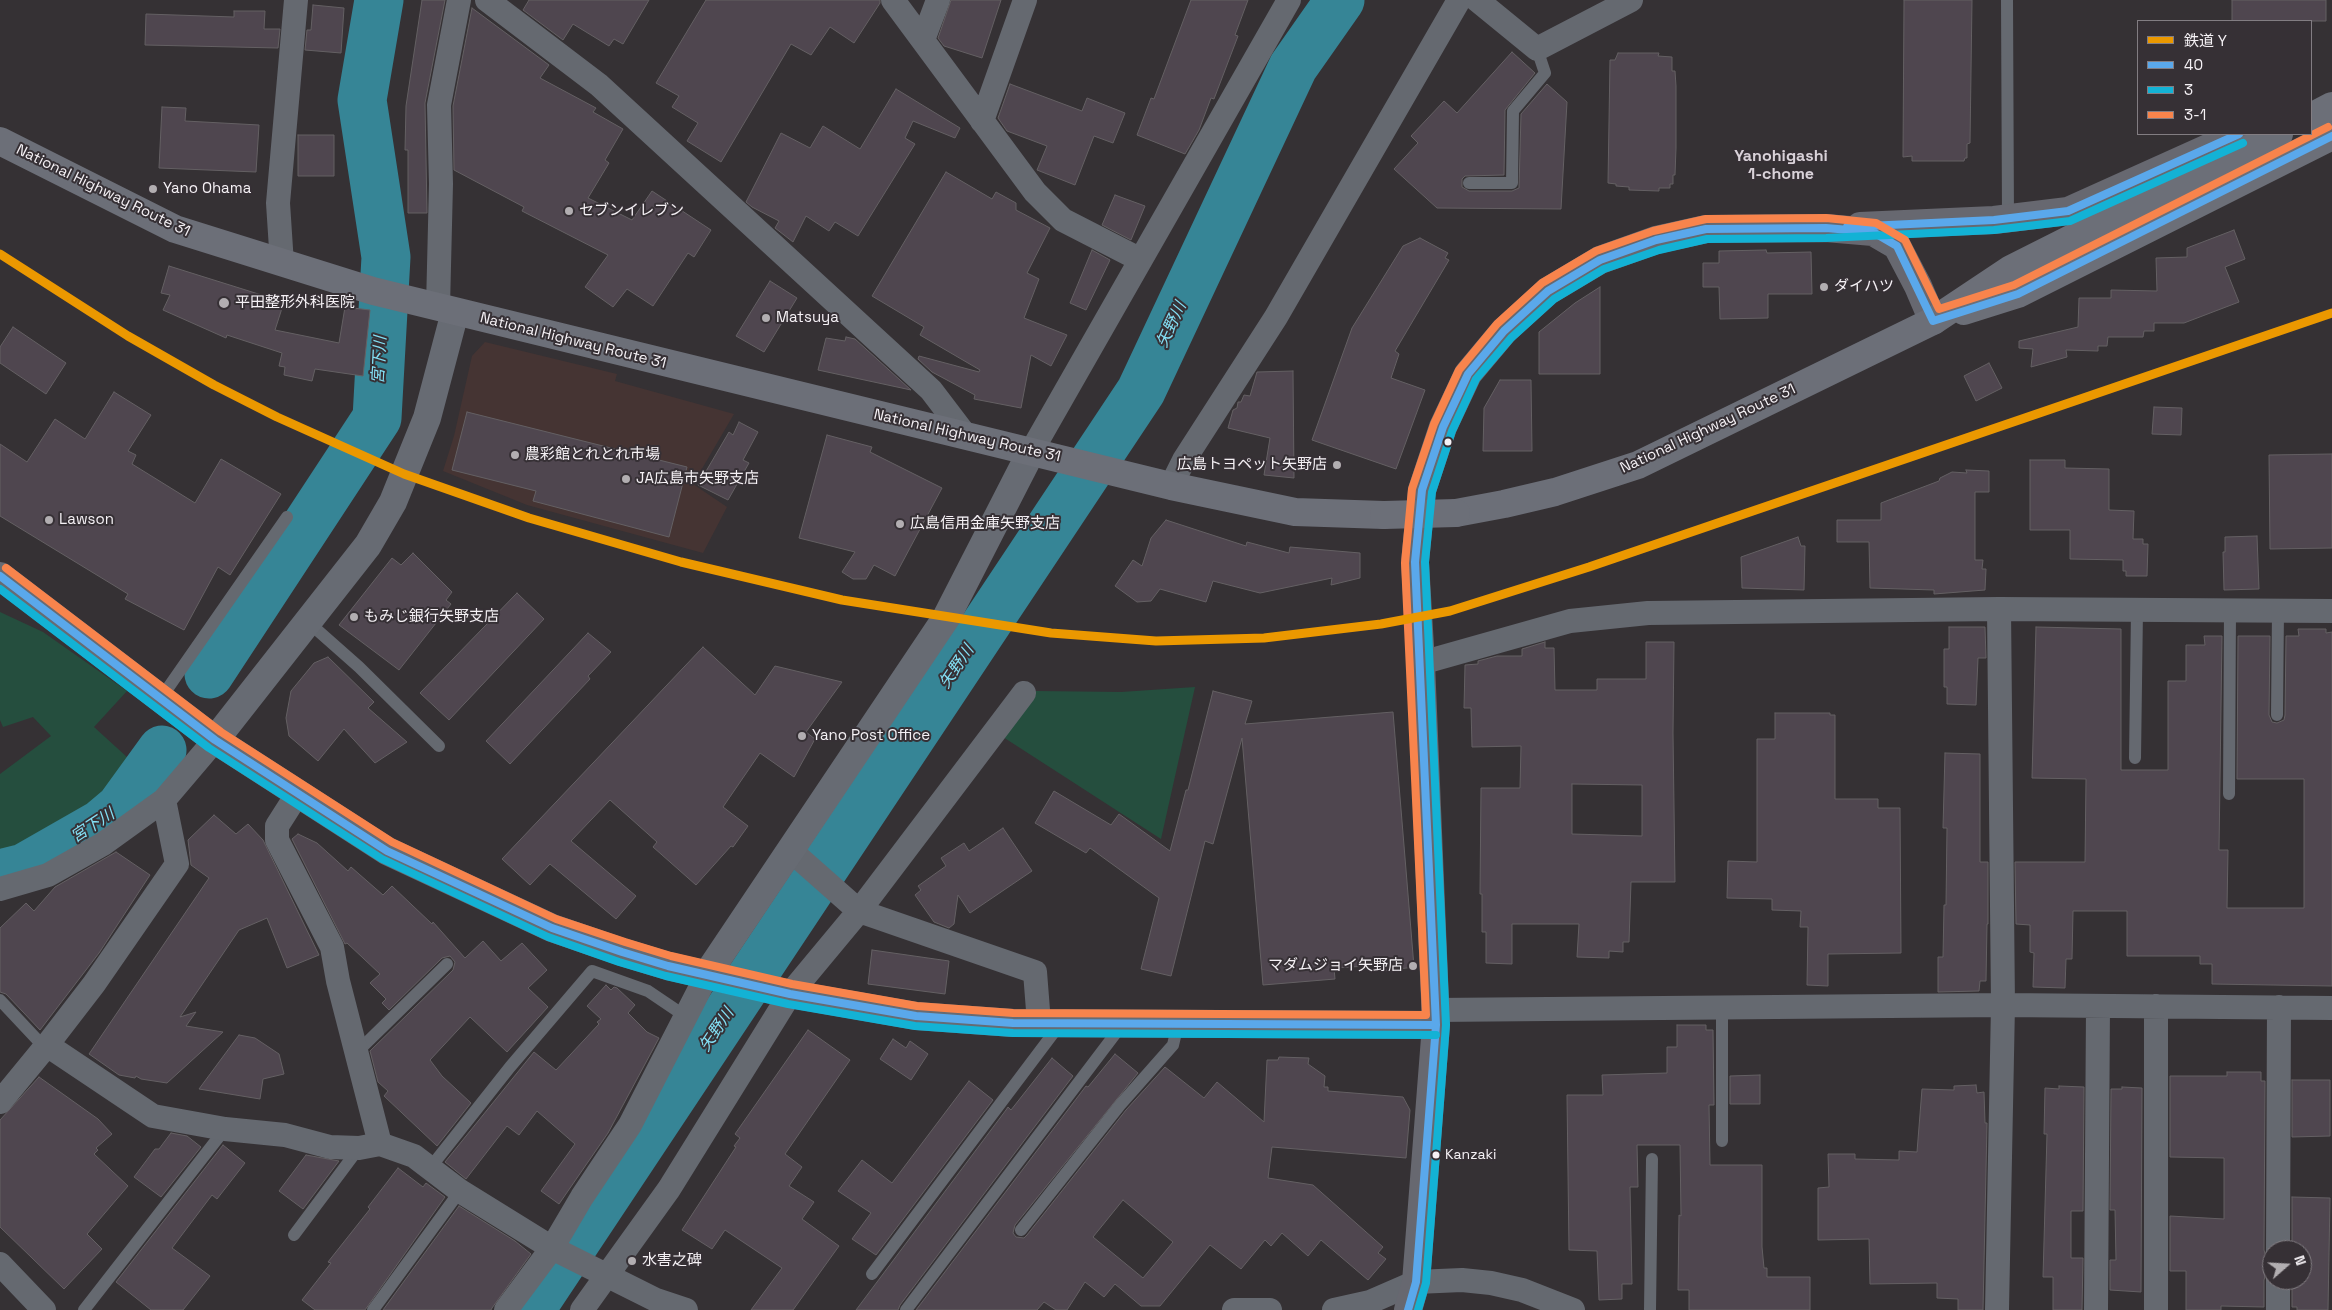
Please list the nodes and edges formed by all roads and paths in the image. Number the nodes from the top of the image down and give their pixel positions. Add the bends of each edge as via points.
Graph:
1 (296, 0) edge
2 (459, 0) edge
3 (487, 0) edge
4 (893, 0) edge
5 (938, 0) edge
6 (1025, 0) edge
7 (1289, 0) edge
8 (1459, 0) edge
9 (1477, 0) edge
10 (1631, 0) edge
11 (2007, 0) edge
12 (922, 40) junction
13 (1537, 49) junction
14 (2332, 99) edge
15 (2332, 106) edge
16 (2312, 107) edge
17 (2312, 116) edge
18 (982, 121) junction
19 (2237, 135) edge
20 (2277, 135) edge
21 (2332, 136) edge
22 (0, 141) edge
23 (1469, 183) dead end
24 (2008, 218) junction
25 (1826, 228) junction
26 (1139, 259) junction
27 (282, 264) junction
28 (437, 307) junction
29 (1933, 321) junction
30 (966, 436) junction
31 (1040, 453) junction
32 (1161, 483) junction
33 (287, 517) dead end
34 (0, 576) edge
35 (1999, 609) junction
36 (2137, 610) junction
37 (2230, 610) junction
38 (2278, 611) junction
39 (2332, 611) edge
40 (308, 621) junction
41 (1421, 663) junction
42 (1024, 693) dead end
43 (161, 698) junction
44 (2277, 714) dead end
45 (215, 740) junction
46 (439, 746) dead end
47 (2135, 758) dead end
48 (298, 793) junction
49 (2230, 794) dead end
50 (164, 800) junction
51 (790, 850) junction
52 (0, 889) edge
53 (859, 911) junction
54 (447, 964) dead end
55 (713, 975) junction
56 (785, 993) junction
57 (0, 1000) edge
58 (2003, 1005) junction
59 (2098, 1006) junction
60 (2156, 1006) junction
61 (2279, 1007) junction
62 (1722, 1008) junction
63 (2332, 1008) edge
64 (685, 1016) junction
65 (1436, 1018) junction
66 (1050, 1023) junction
67 (1124, 1023) junction
68 (1178, 1024) junction
69 (46, 1047) junction
70 (356, 1053) junction
71 (0, 1102) edge
72 (225, 1129) junction
73 (1722, 1142) dead end
74 (370, 1146) junction
75 (1652, 1160) dead end
76 (430, 1168) junction
77 (460, 1191) junction
78 (1021, 1230) dead end
79 (294, 1235) dead end
80 (2278, 1240) edge
81 (556, 1250) junction
82 (0, 1264) edge
83 (599, 1273) junction
84 (872, 1274) dead end
85 (1416, 1282) junction
86 (2278, 1290) edge
87 (44, 1310) edge
88 (84, 1310) edge
89 (373, 1310) edge
90 (506, 1310) edge
91 (582, 1310) edge
92 (686, 1310) edge
93 (906, 1310) edge
94 (1234, 1310) edge
95 (1270, 1310) edge
96 (1334, 1310) edge
97 (1394, 1310) edge
98 (1408, 1310) edge
99 (1573, 1310) edge
100 (1650, 1310) edge
101 (1997, 1310) edge
102 (2096, 1310) edge
103 (2156, 1310) edge
104 (2278, 1310) edge

1 - 27 street via 278,203
2 - 28 street via 439,105 441,184
3 - 30 street via 599,85 931,390
4 - 12 street
5 - 12 street
6 - 18 street
7 - 26 street
8 - 32 street via 1276,318 1184,460
9 - 13 street
10 - 13 street
11 - 24 lane
12 - 18 street
13 - 23 lane via 1545,73 1513,111 1512,183
14 - 16 main road
15 - 17 highway
18 - 26 street via 1035,192 1062,220
19 - 24 main road via 2068,211
20 - 29 highway, National Highway Route 31 via 2011,270
21 - 29 highway, National Highway Route 31 via 2018,294
22 - 27 highway, National Highway Route 31 via 175,229
24 - 25 main road
25 - 29 main road via 1873,232 1897,246
25 - 41 main road via 1706,230 1656,240 1600,260 1548,291 1504,331 1468,374 1443,427 1422,490 1415,562
26 - 31 street
27 - 28 highway, National Highway Route 31
28 - 30 highway, National Highway Route 31
28 - 40 street via 427,418 393,502 368,545
29 - 32 highway, National Highway Route 31, bridge via 1638,465 1504,504 1456,512 1384,515 1295,512
30 - 31 highway, National Highway Route 31
31 - 32 highway, National Highway Route 31
31 - 51 street via 946,618
33 - 43 lane
34 - 43 street
35 - 36 street
35 - 41 street via 1648,613 1570,620
35 - 58 street
36 - 37 street
36 - 47 lane
37 - 38 street
37 - 49 lane
38 - 39 street
38 - 44 lane
40 - 45 street
40 - 46 lane
41 - 65 main road
42 - 53 street
43 - 45 street
45 - 48 street
45 - 50 street
48 - 55 street via 387,851 552,928 668,966
48 - 70 street via 278,826 277,840 332,947
50 - 52 street via 76,861 48,875
50 - 69 street via 177,864
51 - 53 street
51 - 55 street
53 - 56 street
53 - 66 street via 1034,972
54 - 70 lane
55 - 56 street
55 - 64 street
56 - 66 street via 916,1016
56 - 83 street via 669,1189
57 - 69 lane
58 - 59 street
58 - 62 street
58 - 101 street
59 - 60 street
59 - 102 street
60 - 61 street
60 - 103 street
61 - 63 street
61 - 80 street
62 - 65 street
62 - 73 lane
64 - 76 lane via 648,991 592,971
64 - 81 street via 630,1125 582,1197
65 - 68 street
65 - 85 main road
66 - 67 street
66 - 84 lane
67 - 68 street
67 - 93 lane
68 - 78 lane via 1173,1045
69 - 71 street
69 - 72 street via 153,1116
70 - 74 street
72 - 74 street via 286,1135 330,1147
72 - 88 lane
74 - 76 street via 414,1156
74 - 79 lane
75 - 100 lane
76 - 77 street
77 - 81 street
77 - 89 lane
81 - 83 street
81 - 90 street
82 - 87 street
83 - 91 street
83 - 92 street via 656,1300
85 - 96 street via 1370,1302
85 - 97 street
85 - 98 main road
85 - 99 street via 1462,1280 1492,1283 1522,1290
86 - 104 street
94 - 95 street

